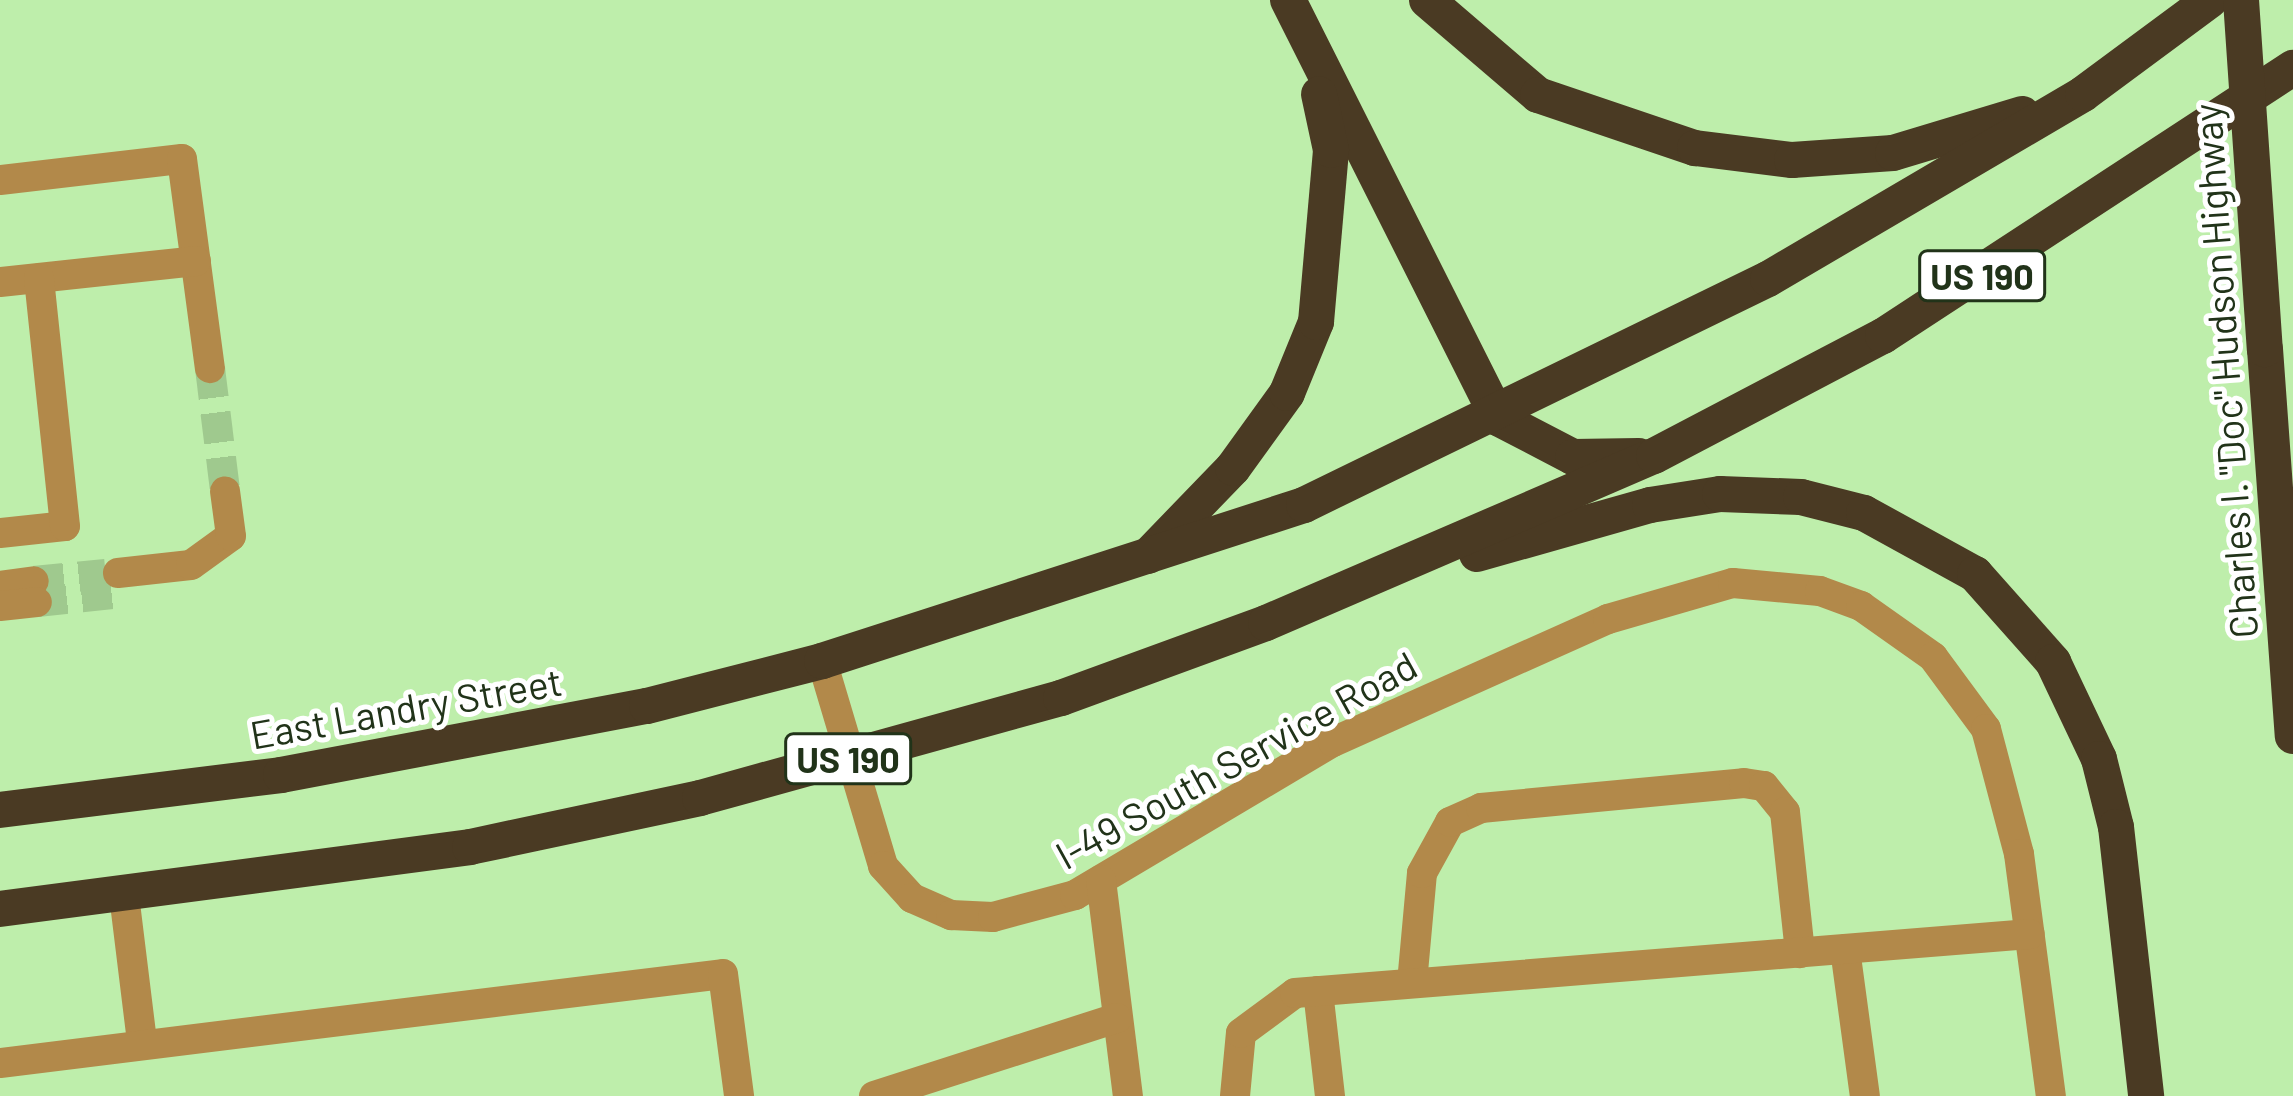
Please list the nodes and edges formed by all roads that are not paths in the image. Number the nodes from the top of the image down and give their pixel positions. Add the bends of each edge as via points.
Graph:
1 (1288, 0) edge
2 (1427, 0) edge
3 (2210, 0) edge
4 (2241, 0) edge
5 (1311, 56) junction
6 (2293, 68) edge
7 (2083, 94) junction
8 (0, 180) edge
9 (196, 261) junction
10 (39, 278) junction
11 (0, 282) edge
12 (209, 368) tunnel mouth
13 (1498, 418) junction
14 (1654, 456) junction
15 (225, 490) tunnel mouth
16 (0, 533) edge
17 (1143, 561) junction
18 (1380, 578) junction
19 (120, 583) tunnel mouth
20 (0, 586) edge
21 (0, 606) edge
22 (822, 661) junction
23 (2293, 736) edge
24 (847, 759) junction
25 (0, 810) edge
26 (1101, 880) junction
27 (124, 895) junction
28 (0, 909) edge
29 (2030, 934) junction
30 (1845, 949) junction
31 (1800, 952) junction
32 (1412, 983) junction
33 (1318, 991) junction
34 (1117, 1018) junction
35 (142, 1042) junction
36 (0, 1063) edge
37 (739, 1096) edge
38 (874, 1096) edge
39 (1128, 1096) edge
40 (1234, 1096) edge
41 (1330, 1096) edge
42 (1865, 1096) edge
43 (2051, 1096) edge
44 (2146, 1096) edge

1 - 5 highway
2 - 7 highway via 1538,95 1695,148 1792,160 1893,153
3 - 7 highway, US 190
4 - 23 highway, Charles I. "Doc" Hudson Highway, bridge
5 - 13 highway
5 - 17 highway via 1330,150 1316,322 1287,393
6 - 14 highway, US 190 via 2038,242
7 - 13 highway, US 190 via 1768,279
8 - 9 street via 182,159
9 - 10 street
9 - 12 street
10 - 11 street
10 - 16 street via 65,526
13 - 14 highway via 1573,457
13 - 17 highway, US 190 via 1304,505
14 - 18 highway, US 190
15 - 19 street via 235,556 197,585
17 - 22 highway, US 190
18 - 24 highway, US 190 via 1061,698
18 - 44 highway via 1720,494 1801,497 1864,513 1976,574 2053,662 2099,759 2116,826
20 - 21 street via 36,592
22 - 24 street, I-49 South Service Road
22 - 25 highway, East Landry Street / US 190 via 459,746
24 - 26 street, I-49 South Service Road via 884,866 912,898 951,915 993,917
24 - 27 highway, US 190 via 470,847
26 - 29 street, I-49 South Service Road via 1410,704 1690,591 1777,583 1861,606 1934,657 1963,691 2001,769
26 - 34 street
27 - 28 highway, US 190
27 - 35 street
29 - 30 street
29 - 43 street, I-49 South Service Road
30 - 31 street
30 - 42 street
31 - 32 street
31 - 32 street via 1785,812 1764,786 1744,783 1481,808 1450,822 1422,873
32 - 33 street
33 - 40 street via 1277,1000 1250,1023 1232,1050
33 - 41 street
34 - 38 street
34 - 39 street
35 - 36 street
35 - 37 street via 723,974

